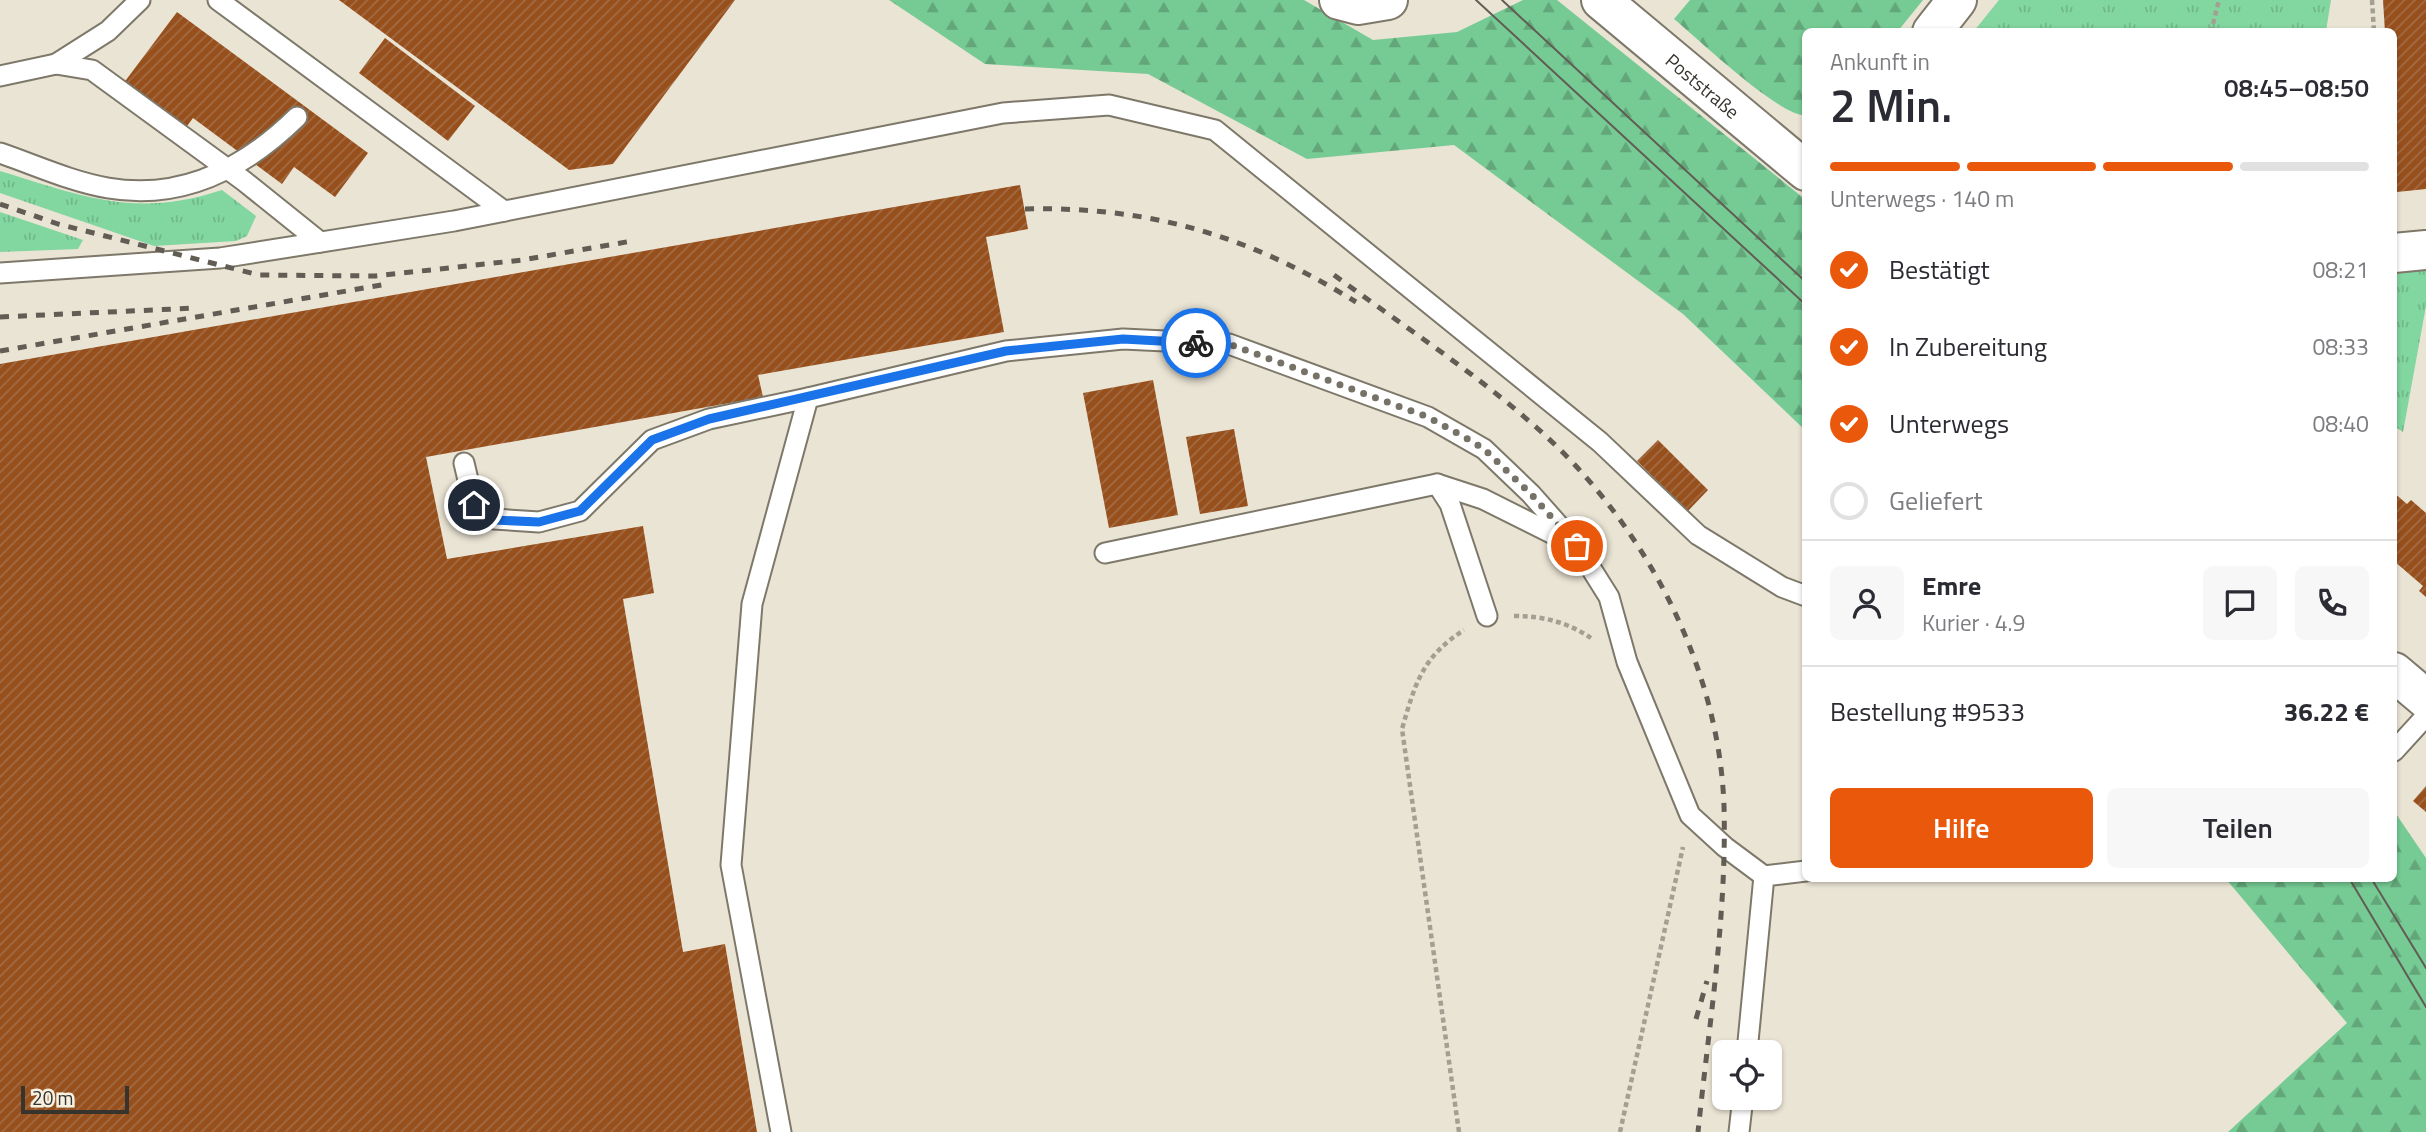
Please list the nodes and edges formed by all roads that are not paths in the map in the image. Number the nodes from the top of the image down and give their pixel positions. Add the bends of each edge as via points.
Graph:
1 (140, 0) edge
2 (218, 0) edge
3 (1339, 0) edge
4 (1388, 0) edge
5 (1601, 0) edge
6 (1957, 0) edge
7 (1935, 28) edge
8 (56, 64) junction
9 (0, 76) edge
10 (297, 117) dead end
11 (0, 153) edge
12 (1802, 168) edge
13 (504, 211) junction
14 (320, 242) junction
15 (2426, 250) edge
16 (2397, 253) edge
17 (0, 273) edge
18 (808, 398) junction
19 (464, 463) dead end
20 (1437, 484) junction
21 (1577, 546) junction
22 (1105, 552) dead end
23 (1802, 594) edge
24 (1488, 616) road end
25 (2397, 674) edge
26 (2426, 699) edge
27 (2426, 716) edge
28 (2397, 748) edge
29 (1802, 871) edge
30 (1764, 876) junction
31 (1748, 1040) edge
32 (1742, 1110) edge
33 (781, 1132) edge
34 (1739, 1132) edge

1 - 8 lane via 108,31
2 - 13 lane
3 - 4 street via 1358,5
5 - 12 street, Poststraße
6 - 7 street
8 - 9 lane
8 - 14 lane via 92,70
10 - 11 lane via 248,159 199,182 155,192 107,188
13 - 14 lane
13 - 23 lane via 1003,113 1109,105 1215,130 1600,442 1698,535
14 - 17 lane via 220,258
15 - 16 street
18 - 19 lane via 709,419 652,440 580,511 539,522 494,520 474,505
18 - 21 lane via 1006,351 1123,339 1229,344 1428,417 1484,449
18 - 33 lane via 752,604 730,865
20 - 21 lane via 1483,499
20 - 22 lane
20 - 24 lane via 1450,504
21 - 30 lane via 1609,597 1627,662 1690,815
25 - 26 street
27 - 28 lane
29 - 30 lane
30 - 31 lane
32 - 34 lane

